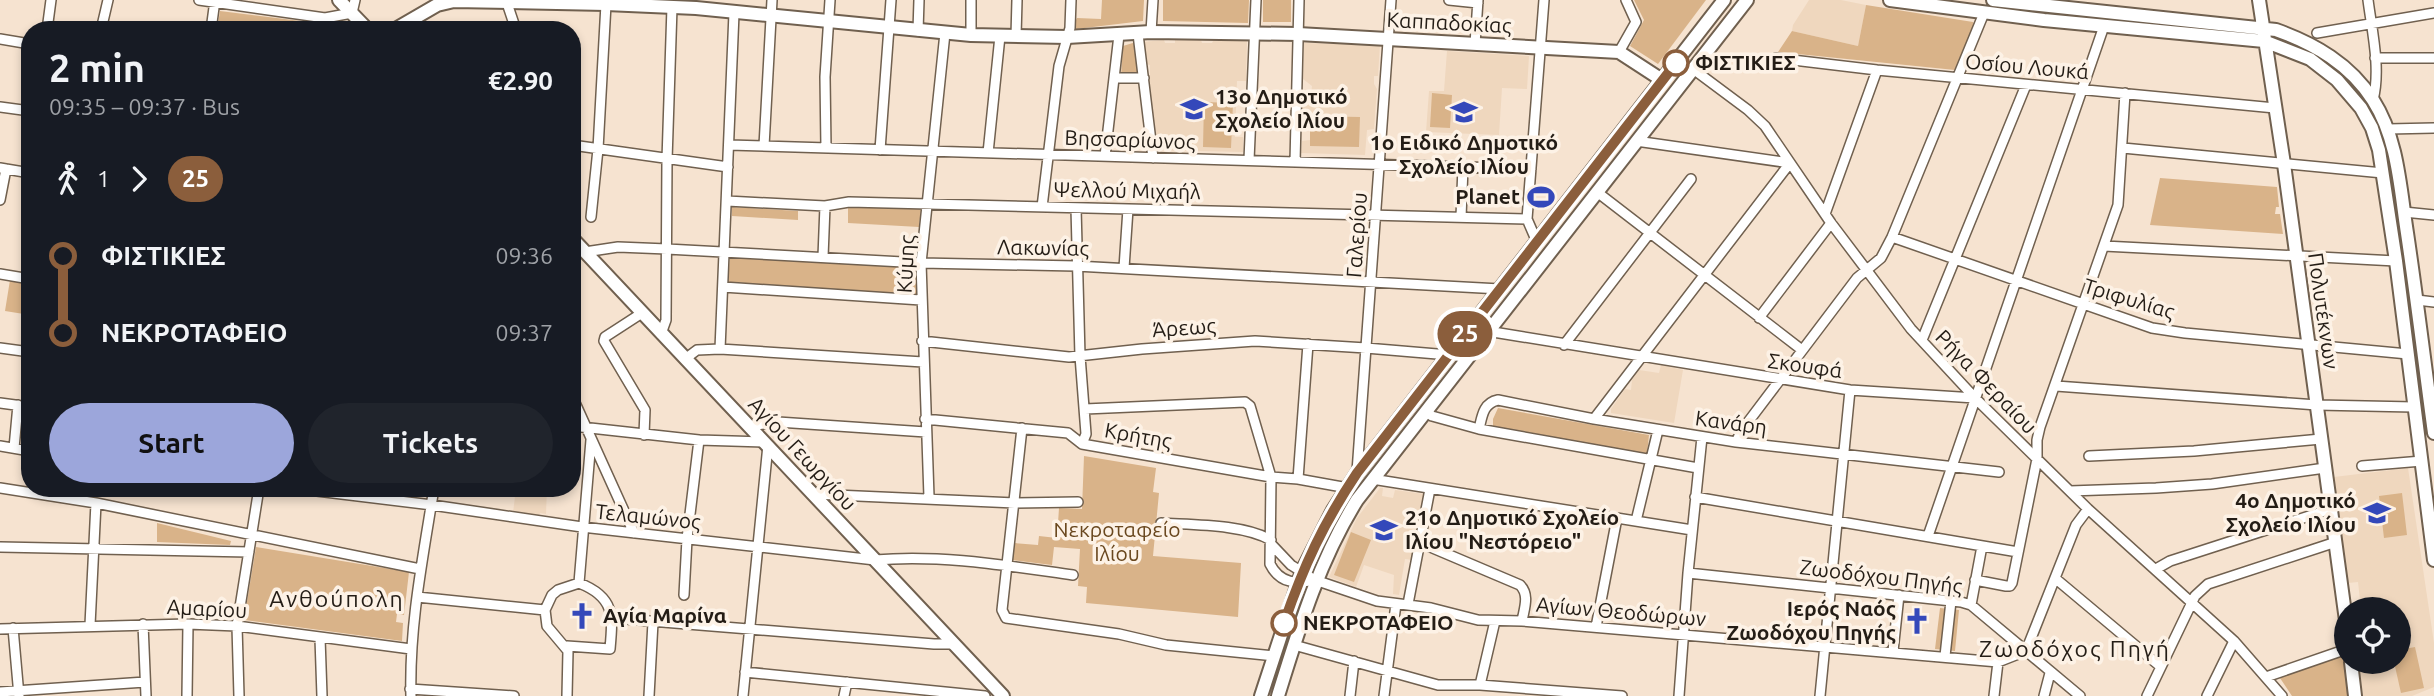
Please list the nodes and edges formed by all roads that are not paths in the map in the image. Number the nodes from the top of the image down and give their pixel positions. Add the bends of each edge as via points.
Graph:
1 (51, 0) edge
2 (108, 0) edge
3 (199, 0) edge
4 (339, 0) edge
5 (355, 0) edge
6 (772, 0) edge
7 (830, 0) edge
8 (891, 0) edge
9 (919, 0) edge
10 (971, 0) edge
11 (1017, 0) edge
12 (1071, 0) edge
13 (1153, 0) edge
14 (1256, 0) edge
15 (1298, 0) edge
16 (1391, 0) edge
17 (1449, 0) edge
18 (1544, 0) edge
19 (1626, 0) edge
20 (1724, 0) edge
21 (1746, 0) edge
22 (1890, 0) edge
23 (1993, 0) edge
24 (2259, 0) edge
25 (2368, 0) edge
26 (215, 1) edge
27 (507, 1) edge
28 (565, 1) edge
29 (1478, 1) edge
30 (436, 2) edge
31 (621, 2) edge
32 (606, 4) junction
33 (676, 5) edge
34 (714, 5) edge
35 (2090, 6) edge
36 (352, 13) junction
37 (734, 13) junction
38 (1984, 13) junction
39 (2434, 13) edge
40 (772, 16) junction
41 (325, 18) junction
42 (511, 18) junction
43 (48, 21) edge
44 (103, 21) edge
45 (212, 21) edge
46 (324, 21) edge
47 (360, 21) edge
48 (408, 21) edge
49 (511, 21) edge
50 (512, 21) edge
51 (828, 23) junction
52 (2371, 23) junction
53 (2104, 26) junction
54 (888, 28) junction
55 (2263, 28) junction
56 (918, 31) junction
57 (946, 33) junction
58 (1145, 33) junction
59 (1255, 33) junction
60 (2316, 33) dead end
61 (1298, 34) junction
62 (971, 35) junction
63 (1119, 35) junction
64 (1000, 36) junction
65 (1016, 36) junction
66 (1067, 37) junction
67 (0, 39) edge
68 (1388, 39) junction
69 (2264, 41) junction
70 (21, 42) edge
71 (1475, 44) junction
72 (1540, 47) junction
73 (1619, 52) junction
74 (1776, 58) dead end
75 (2375, 58) junction
76 (2434, 58) edge
77 (1693, 69) junction
78 (1877, 70) junction
79 (1114, 78) junction
80 (1144, 78) junction
81 (1957, 78) junction
82 (1662, 80) junction
83 (2026, 85) junction
84 (2082, 89) junction
85 (2125, 93) junction
86 (2373, 100) junction
87 (0, 107) edge
88 (2275, 108) junction
89 (21, 110) edge
90 (2434, 128) edge
91 (2388, 129) junction
92 (1636, 141) junction
93 (729, 145) junction
94 (581, 146) edge
95 (764, 146) junction
96 (826, 148) junction
97 (2123, 148) junction
98 (598, 149) junction
99 (880, 150) junction
100 (932, 151) junction
101 (988, 153) junction
102 (1047, 155) junction
103 (1105, 156) junction
104 (1153, 158) junction
105 (667, 160) junction
106 (1249, 160) junction
107 (1295, 162) junction
108 (1790, 163) junction
109 (1379, 164) junction
110 (2284, 164) junction
111 (728, 167) junction
112 (1463, 167) junction
113 (3, 168) edge
114 (1531, 169) junction
115 (21, 171) edge
116 (2383, 173) junction
117 (1691, 179) dead end
118 (1597, 192) junction
119 (0, 200) edge
120 (727, 201) junction
121 (928, 204) junction
122 (825, 206) junction
123 (1042, 207) junction
124 (1076, 208) junction
125 (1128, 209) junction
126 (2404, 212) junction
127 (1825, 214) junction
128 (1376, 215) junction
129 (2434, 215) edge
130 (591, 217) dead end
131 (1461, 217) junction
132 (1527, 219) junction
133 (1831, 223) junction
134 (1649, 233) junction
135 (1892, 237) junction
136 (1537, 242) junction
137 (2104, 246) junction
138 (581, 248) edge
139 (667, 249) junction
140 (585, 252) junction
141 (725, 252) junction
142 (2296, 256) junction
143 (823, 257) junction
144 (1954, 259) junction
145 (2396, 261) junction
146 (921, 263) junction
147 (1076, 266) junction
148 (1124, 268) junction
149 (1866, 271) junction
150 (0, 274) edge
151 (1704, 276) junction
152 (21, 278) edge
153 (1371, 281) junction
154 (2016, 282) junction
155 (723, 286) junction
156 (1500, 289) junction
157 (921, 300) junction
158 (2417, 300) junction
159 (2434, 302) edge
160 (2083, 304) junction
161 (642, 313) junction
162 (1759, 318) junction
163 (1487, 331) junction
164 (661, 334) junction
165 (1922, 340) junction
166 (922, 341) junction
167 (1308, 344) junction
168 (1564, 345) junction
169 (2309, 345) junction
170 (0, 348) edge
171 (1366, 348) junction
172 (720, 349) junction
173 (1802, 350) junction
174 (21, 351) edge
175 (2408, 354) junction
176 (1449, 355) junction
177 (1080, 356) junction
178 (1641, 357) junction
179 (685, 359) junction
180 (923, 362) junction
181 (2430, 372) edge
182 (1780, 380) junction
183 (2056, 386) junction
184 (1850, 390) junction
185 (1975, 398) junction
186 (0, 403) edge
187 (18, 405) junction
188 (2317, 405) junction
189 (21, 406) edge
190 (2414, 407) junction
191 (1086, 408) junction
192 (1425, 411) junction
193 (581, 415) edge
194 (925, 419) junction
195 (1594, 419) junction
196 (749, 426) junction
197 (581, 427) edge
198 (587, 428) junction
199 (1023, 428) junction
200 (1479, 429) junction
201 (1658, 430) junction
202 (926, 432) junction
203 (2434, 433) edge
204 (643, 435) junction
205 (1702, 437) junction
206 (591, 438) junction
207 (2321, 439) junction
208 (699, 440) junction
209 (1736, 442) junction
210 (766, 444) junction
211 (1082, 444) junction
212 (0, 446) edge
213 (13, 448) junction
214 (21, 449) edge
215 (1843, 456) junction
216 (2089, 456) dead end
217 (2037, 459) junction
218 (1650, 460) junction
219 (2421, 461) junction
220 (2362, 466) dead end
221 (1951, 467) junction
222 (1698, 468) junction
223 (2325, 468) junction
224 (1999, 472) dead end
225 (1357, 473) junction
226 (1271, 477) junction
227 (1298, 479) junction
228 (1372, 479) junction
229 (0, 488) edge
230 (1348, 488) junction
231 (21, 489) edge
232 (1430, 489) junction
233 (2070, 491) junction
234 (813, 494) junction
235 (71, 497) edge
236 (258, 497) edge
237 (366, 497) edge
238 (433, 497) edge
239 (929, 497) junction
240 (1695, 497) junction
241 (1078, 502) dead end
242 (96, 503) junction
243 (1015, 503) junction
244 (432, 505) junction
245 (2088, 509) junction
246 (2331, 509) junction
247 (1616, 518) junction
248 (1837, 520) junction
249 (1636, 521) junction
250 (1161, 523) dead end
251 (582, 527) junction
252 (1692, 530) junction
253 (634, 533) junction
254 (251, 536) junction
255 (1928, 536) junction
256 (687, 539) junction
257 (1271, 542) junction
258 (2336, 542) junction
259 (1421, 544) junction
260 (758, 546) junction
261 (1982, 546) junction
262 (0, 547) edge
263 (93, 548) junction
264 (249, 552) junction
265 (2018, 552) junction
266 (875, 560) junction
267 (2434, 560) edge
268 (1007, 566) junction
269 (421, 569) junction
270 (2156, 569) junction
271 (1688, 573) junction
272 (1073, 575) dead end
273 (1300, 577) junction
274 (2056, 579) junction
275 (1315, 580) junction
276 (1975, 580) junction
277 (579, 583) junction
278 (1830, 588) junction
279 (684, 595) dead end
280 (1899, 595) junction
281 (417, 597) junction
282 (2343, 597) edge
283 (1951, 601) junction
284 (2192, 602) junction
285 (1396, 604) junction
286 (1408, 604) junction
287 (1971, 605) junction
288 (545, 610) junction
289 (613, 618) junction
290 (1495, 621) junction
291 (1522, 621) junction
292 (653, 622) junction
293 (143, 624) junction
294 (188, 624) junction
295 (90, 625) junction
296 (237, 626) junction
297 (13, 628) junction
298 (1596, 628) junction
299 (0, 629) edge
300 (749, 629) junction
301 (1682, 635) junction
302 (320, 638) junction
303 (2234, 641) junction
304 (954, 644) junction
305 (1294, 645) junction
306 (1826, 645) junction
307 (566, 646) junction
308 (411, 649) junction
309 (1893, 651) junction
310 (2026, 651) junction
311 (2334, 653) edge
312 (1274, 656) junction
313 (1945, 656) junction
314 (1354, 661) junction
315 (1998, 662) junction
316 (2161, 667) junction
317 (1388, 670) junction
318 (745, 671) junction
319 (2050, 673) junction
320 (2352, 674) edge
321 (2266, 677) junction
322 (145, 682) junction
323 (847, 682) junction
324 (1438, 685) junction
325 (1485, 689) edge
326 (0, 692) edge
327 (410, 692) edge
328 (19, 693) edge
329 (2276, 693) edge
330 (486, 695) edge
331 (146, 696) edge
332 (187, 696) edge
333 (239, 696) edge
334 (322, 696) edge
335 (514, 696) edge
336 (567, 696) edge
337 (649, 696) edge
338 (743, 696) edge
339 (844, 696) edge
340 (985, 696) edge
341 (1003, 696) edge
342 (1261, 696) edge
343 (1278, 696) edge
344 (1350, 696) edge
345 (1384, 696) edge
346 (1437, 696) edge
347 (1622, 696) edge
348 (1679, 696) edge
349 (1820, 696) edge
350 (1994, 696) edge
351 (2045, 696) edge
352 (2080, 696) edge
353 (2147, 696) edge
354 (2207, 696) edge
355 (2355, 696) edge

1 - 43 street
2 - 44 street
3 - 26 street
4 - 36 main road
5 - 36 street
6 - 40 street
7 - 51 street
8 - 54 street
9 - 56 street
10 - 62 street
11 - 65 street
12 - 66 street
13 - 58 street
14 - 59 street
15 - 61 street
16 - 68 street, Γαλερίου
17 - 29 street
18 - 72 street
19 - 73 street via 1636,22
20 - 82 main road
21 - 77 main road
22 - 38 main road
23 - 35 main road
24 - 55 main road, Πολυτέκνων
25 - 52 street
26 - 41 street
26 - 45 street
27 - 28 main road, Καππαδοκίας
27 - 30 main road, Καππαδοκίας
27 - 42 street
28 - 32 main road, Καππαδοκίας
29 - 71 street
30 - 48 main road, Καππαδοκίας
31 - 32 main road, Καππαδοκίας
31 - 33 main road, Καππαδοκίας
32 - 98 street
33 - 34 main road, Καππαδοκίας
33 - 105 street
34 - 37 main road, Καππαδοκίας
35 - 55 main road
36 - 41 street
36 - 47 main road
37 - 40 main road, Καππαδοκίας
37 - 93 street
38 - 53 main road
38 - 81 street
39 - 52 street
40 - 51 main road, Καππαδοκίας
40 - 95 street
41 - 46 street
42 - 49 street
42 - 50 street
51 - 54 main road, Καππαδοκίας
51 - 96 street
52 - 60 street
52 - 75 street
53 - 69 main road
53 - 84 street
54 - 56 main road, Καππαδοκίας
54 - 99 street
55 - 69 main road, Πολυτέκνων
55 - 86 main road via 2318,47
56 - 57 main road, Καππαδοκίας
57 - 62 main road, Καππαδοκίας
57 - 100 street, Κύμης
58 - 59 main road, Καππαδοκίας
58 - 63 main road, Καππαδοκίας
58 - 80 street
59 - 61 main road, Καππαδοκίας
59 - 106 street
61 - 68 main road, Καππαδοκίας
61 - 107 street
62 - 64 main road, Καππαδοκίας
63 - 66 main road, Καππαδοκίας
63 - 79 street
64 - 65 main road, Καππαδοκίας
64 - 101 street
65 - 66 main road, Καππαδοκίας
66 - 102 street
67 - 70 street
68 - 71 main road, Καππαδοκίας
68 - 109 street, Γαλερίου
69 - 88 main road, Πολυτέκνων
69 - 116 main road via 2310,59 2348,91 2372,128
71 - 72 main road, Καππαδοκίας
72 - 73 main road, Καππαδοκίας
72 - 114 street
73 - 82 main road, Καππαδοκίας
74 - 78 street, Οσίου Λουκά
75 - 76 street
75 - 86 street
77 - 92 main road
77 - 108 street, Ρήγα Φεραίου via 1765,126
78 - 81 street, Οσίου Λουκά
78 - 127 street
79 - 80 street
79 - 103 street
80 - 104 street
81 - 83 street, Οσίου Λουκά
81 - 135 street
82 - 136 main road
83 - 84 street, Οσίου Λουκά
83 - 144 street
84 - 85 street, Οσίου Λουκά
84 - 154 street
85 - 88 street, Οσίου Λουκά
85 - 97 street
86 - 91 main road
87 - 89 street
88 - 110 main road, Πολυτέκνων
90 - 91 street
91 - 126 main road
92 - 108 street
92 - 118 main road
93 - 95 street, Βησσαρίωνος
93 - 111 street
94 - 98 street
95 - 96 street, Βησσαρίωνος
96 - 99 street, Βησσαρίωνος
97 - 110 street
97 - 137 street via 2118,205
98 - 105 street
98 - 130 street
99 - 100 street, Βησσαρίωνος
100 - 101 street, Βησσαρίωνος
100 - 121 street, Κύμης
101 - 102 street, Βησσαρίωνος
102 - 103 street, Βησσαρίωνος
102 - 123 street
103 - 104 street, Βησσαρίωνος
104 - 106 street, Βησσαρίωνος
105 - 111 street
105 - 139 street
106 - 107 street, Βησσαρίωνος
107 - 109 street, Βησσαρίωνος
108 - 127 street, Ρήγα Φεραίου
108 - 151 street
109 - 112 street, Βησσαρίωνος
109 - 128 street, Γαλερίου
110 - 116 street
110 - 142 main road, Πολυτέκνων
111 - 120 street
112 - 114 street, Βησσαρίωνος
112 - 131 street
113 - 115 street
113 - 119 street
114 - 132 street
116 - 145 main road
117 - 134 street
118 - 134 street
118 - 163 main road
120 - 122 street, Ψελλού Μιχαήλ
120 - 141 street
121 - 122 street, Ψελλού Μιχαήλ via 849,202
121 - 123 street, Ψελλού Μιχαήλ
121 - 146 street, Κύμης
122 - 143 street
123 - 124 street, Ψελλού Μιχαήλ
124 - 125 street, Ψελλού Μιχαήλ
124 - 147 street
125 - 128 street, Ψελλού Μιχαήλ
125 - 148 street
126 - 129 street
126 - 158 main road
127 - 133 street, Ρήγα Φεραίου
128 - 131 street, Ψελλού Μιχαήλ
128 - 153 street, Γαλερίου
131 - 132 street, Ψελλού Μιχαήλ
132 - 136 street
133 - 149 street, Ρήγα Φεραίου
133 - 162 street
134 - 151 street
134 - 168 street
135 - 144 street, Τριφυλίας
135 - 149 street via 1881,258
136 - 156 main road
137 - 142 street
137 - 160 street
138 - 140 main road, Αγίου Γεωργίου
139 - 140 street, Λακωνίας
139 - 141 street, Λακωνίας
139 - 164 street via 666,320
140 - 161 main road, Αγίου Γεωργίου
141 - 143 street, Λακωνίας
141 - 155 street
142 - 145 street
142 - 169 main road, Πολυτέκνων
143 - 146 street, Λακωνίας
144 - 154 street, Τριφυλίας
144 - 165 street
145 - 175 main road
146 - 147 street, Λακωνίας
146 - 157 street, Κύμης
147 - 148 street, Λακωνίας
147 - 177 street
148 - 153 street, Λακωνίας
149 - 165 street, Ρήγα Φεραίου
149 - 173 street
150 - 152 street
151 - 162 street
151 - 178 street
153 - 156 street, Λακωνίας
153 - 171 street, Γαλερίου
154 - 160 street, Τριφυλίας
154 - 185 street
155 - 157 street
155 - 172 street
156 - 176 main road
157 - 166 street, Κύμης
158 - 159 street
158 - 181 main road
160 - 169 street, Τριφυλίας via 2161,330
160 - 183 street
161 - 164 main road, Αγίου Γεωργίου
161 - 204 street via 604,341 645,410
162 - 173 street
163 - 168 street, Σκουφά
163 - 192 main road
164 - 179 main road, Αγίου Γεωργίου
165 - 185 street, Ρήγα Φεραίου
166 - 177 street, Άρεως
166 - 180 street, Κύμης
167 - 171 street, Άρεως
167 - 177 street, Άρεως via 1255,341
167 - 227 street
168 - 178 street, Σκουφά
169 - 175 street, Τριφυλίας
169 - 188 main road, Πολυτέκνων
170 - 174 street
171 - 176 street, Άρεως
171 - 225 street, Γαλερίου
172 - 179 street via 697,350
172 - 180 street
173 - 182 street
175 - 190 main road
176 - 225 main road
177 - 191 street
178 - 182 street, Σκουφά
178 - 195 street
179 - 196 main road, Αγίου Γεωργίου
180 - 194 street, Κύμης
181 - 203 main road
182 - 184 street, Σκουφά
182 - 209 street
183 - 188 street
183 - 217 street via 2037,440
184 - 185 street, Σκουφά
184 - 215 street
185 - 217 street, Ρήγα Φεραίου
185 - 221 street
186 - 187 street
187 - 189 street
187 - 213 street
188 - 190 street
188 - 207 main road, Πολυτέκνων
190 - 219 main road
191 - 211 street
191 - 226 street via 1245,402
192 - 200 street
192 - 228 main road
193 - 198 street
194 - 199 street, Κρήτης
194 - 202 street, Κύμης
195 - 200 street, Κανάρη via 1497,400 1485,407
195 - 201 street, Κανάρη
196 - 202 street via 778,422
196 - 210 main road, Αγίου Γεωργίου
197 - 198 street
198 - 204 street
198 - 206 street
199 - 211 street, Κρήτης via 1068,433
199 - 243 street
200 - 218 street
201 - 205 street, Κανάρη
201 - 218 street
202 - 239 street, Κύμης
204 - 208 street
205 - 209 street, Κανάρη
205 - 222 street
206 - 251 street
206 - 253 street
207 - 216 street
207 - 223 main road, Πολυτέκνων
208 - 210 street
208 - 256 street
209 - 215 street, Κανάρη
210 - 234 main road, Αγίου Γεωργίου
210 - 260 street
211 - 226 street, Κρήτης
212 - 213 street
213 - 214 street
215 - 221 street, Κανάρη
215 - 248 street
217 - 233 street, Ρήγα Φεραίου
217 - 265 street
218 - 222 street
218 - 249 street
219 - 220 street
219 - 267 main road
221 - 224 street, Κανάρη
221 - 255 street
222 - 240 street
223 - 233 street via 2212,484
223 - 246 main road, Πολυτέκνων
225 - 230 main road
226 - 227 street, Κρήτης
226 - 257 street
227 - 230 street, Κρήτης
228 - 232 street
228 - 275 main road via 1336,533
229 - 231 street
230 - 273 main road via 1321,530
232 - 247 street
232 - 259 street
233 - 245 street, Ρήγα Φεραίου
234 - 239 street
234 - 266 main road, Αγίου Γεωργίου
235 - 242 street
236 - 254 street
237 - 244 street, Τελαμώνος
238 - 244 street
239 - 243 street
240 - 248 street
240 - 252 street
241 - 243 street
242 - 254 street
242 - 263 street
243 - 268 street
244 - 251 street, Τελαμώνος
244 - 269 street
245 - 270 street, Ρήγα Φεραίου
245 - 274 street via 2076,525
246 - 258 main road, Πολυτέκνων
246 - 270 street
247 - 249 street
247 - 298 street
248 - 255 street
248 - 278 street
249 - 252 street
250 - 257 street via 1228,528
251 - 253 street, Τελαμώνος
251 - 277 street
252 - 271 street
253 - 256 street, Τελαμώνος
254 - 264 street
254 - 269 street
255 - 261 street
256 - 260 street, Τελαμώνος
256 - 279 street
257 - 273 street
257 - 273 street via 1272,569 1285,579
258 - 282 main road, Πολυτέκνων
258 - 284 street via 2208,584
259 - 286 street
259 - 291 street via 1520,586 1526,596
260 - 266 street, Τελαμώνος
260 - 300 street
261 - 265 street
261 - 276 street
262 - 263 street
263 - 264 street
263 - 295 street
264 - 296 street
265 - 276 street via 2010,586
266 - 268 street, Τελαμώνος via 914,558
266 - 304 main road, Αγίου Γεωργίου
268 - 272 street, Τελαμώνος
268 - 312 street via 1002,610 1006,618 1166,645
269 - 281 street
270 - 284 street, Ρήγα Φεραίου
271 - 278 street, Ζωοδόχου Πηγής
271 - 301 street
273 - 275 street, Αγίων Θεοδώρων
273 - 312 main road
274 - 310 street
274 - 316 street
275 - 285 street, Αγίων Θεοδώρων
275 - 305 main road
276 - 287 street
277 - 288 street via 558,590
277 - 289 street via 606,599
278 - 280 street, Ζωοδόχου Πηγής
278 - 306 street
280 - 283 street, Ζωοδόχου Πηγής
280 - 309 street
281 - 288 street
281 - 308 street
283 - 287 street, Ζωοδόχου Πηγής
283 - 313 street
284 - 303 street, Ρήγα Φεραίου
284 - 316 street
285 - 286 street, Αγίων Θεοδώρων
285 - 317 street
286 - 290 street, Αγίων Θεοδώρων
287 - 310 street, Ζωοδόχου Πηγής
288 - 307 street via 547,626
289 - 292 street
289 - 307 street via 610,649
290 - 291 street, Αγίων Θεοδώρων
290 - 325 street
291 - 298 street, Αγίων Θεοδώρων
292 - 300 street
292 - 337 street
293 - 294 street, Αμαρίου
293 - 295 street, Αμαρίου
293 - 322 street
294 - 296 street, Αμαρίου
294 - 332 street
295 - 297 street, Αμαρίου
296 - 302 street, Αμαρίου
296 - 333 street
297 - 299 street, Αμαρίου
297 - 328 street
298 - 301 street, Αγίων Θεοδώρων
300 - 304 street
300 - 318 street
301 - 306 street, Αγίων Θεοδώρων
301 - 348 street
302 - 308 street, Αμαρίου
302 - 334 street
303 - 321 street, Ρήγα Φεραίου
303 - 354 street
304 - 341 main road, Αγίου Γεωργίου
305 - 314 street
305 - 343 main road
306 - 309 street, Αγίων Θεοδώρων
306 - 349 street
307 - 336 street
308 - 327 street
309 - 313 street, Αγίων Θεοδώρων
310 - 315 street, Αγίων Θεοδώρων
310 - 319 street, Ζωοδόχου Πηγής
311 - 321 street
312 - 342 main road
313 - 315 street, Αγίων Θεοδώρων
314 - 317 street
314 - 344 street
315 - 350 street
316 - 353 street
317 - 324 street
317 - 345 street
318 - 323 street
318 - 338 street
319 - 351 street
319 - 352 street, Ζωοδόχου Πηγής
320 - 355 main road
321 - 329 street, Ρήγα Φεραίου
322 - 328 street
322 - 331 street
323 - 339 street
323 - 340 street
324 - 325 street
324 - 346 street
325 - 347 street
326 - 328 street
327 - 330 street
330 - 335 street

